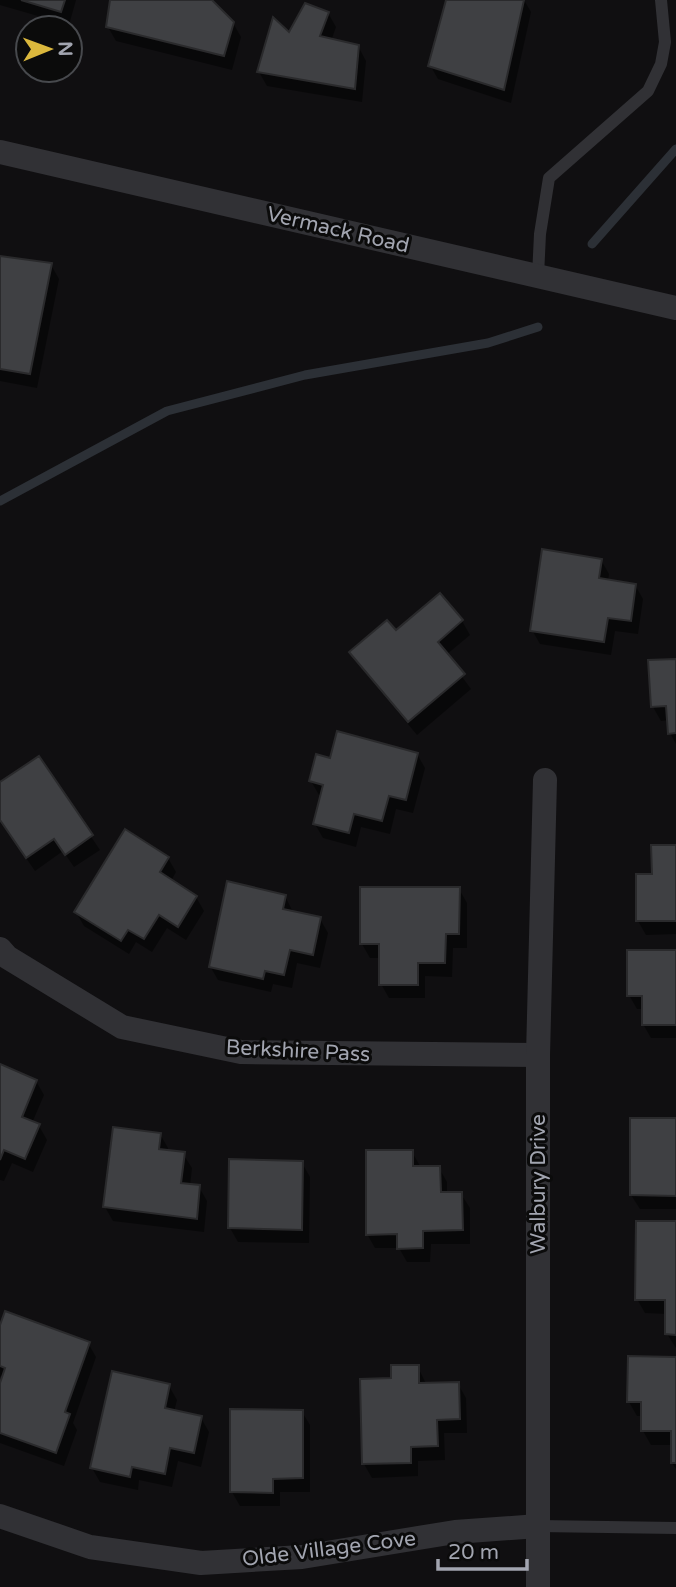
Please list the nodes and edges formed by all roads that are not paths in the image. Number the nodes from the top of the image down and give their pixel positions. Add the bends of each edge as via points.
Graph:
1 (661, 0) edge
2 (0, 152) edge
3 (538, 276) junction
4 (676, 308) edge
5 (545, 780) dead end
6 (0, 949) edge
7 (538, 1055) junction
8 (0, 1516) edge
9 (538, 1526) junction
10 (676, 1528) edge
11 (538, 1587) edge

1 - 3 lane via 665,42 648,91 550,178
2 - 3 street, Vermack Road
3 - 4 street, Vermack Road
5 - 7 street, Walbury Drive
6 - 7 street, Berkshire Pass via 122,1027 241,1052
7 - 9 street, Walbury Drive
8 - 9 street, Olde Village Cove via 90,1547 201,1563 302,1557 455,1532
9 - 10 lane
9 - 11 street, Walbury Drive

